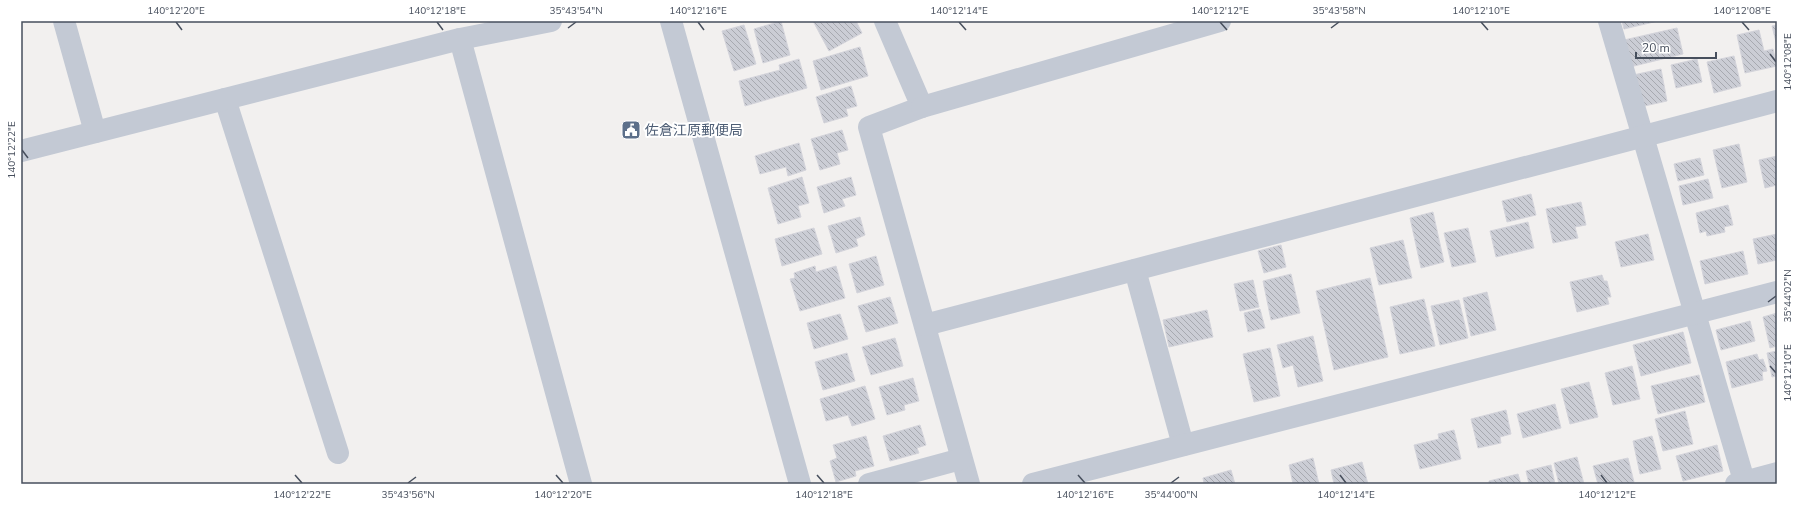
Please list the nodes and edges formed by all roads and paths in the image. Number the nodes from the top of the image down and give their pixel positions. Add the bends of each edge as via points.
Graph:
1 (64, 21) edge
2 (552, 21) edge
3 (671, 21) edge
4 (885, 21) edge
5 (1220, 21) edge
6 (1609, 21) edge
7 (460, 39) junction
8 (225, 99) junction
9 (1777, 101) edge
10 (922, 107) junction
11 (95, 132) junction
12 (1643, 136) junction
13 (21, 151) edge
14 (1135, 270) junction
15 (1777, 292) edge
16 (1695, 313) junction
17 (926, 325) junction
18 (1183, 446) junction
19 (338, 453) dead end
20 (961, 459) junction
21 (1777, 473) edge
22 (1742, 483) edge
23 (581, 484) edge
24 (800, 484) edge
25 (869, 484) edge
26 (969, 484) edge
27 (1033, 484) edge

1 - 11 street
2 - 7 street
3 - 24 street
4 - 10 street
5 - 10 street
6 - 12 street
7 - 8 street
7 - 23 street
8 - 11 street
8 - 19 street
9 - 12 street
10 - 17 street via 869,126
11 - 13 street
12 - 14 street
12 - 16 street
14 - 17 street
14 - 18 street
15 - 16 street
16 - 18 street
16 - 22 street
17 - 20 street
18 - 27 street
20 - 25 street
20 - 26 street
21 - 22 street

